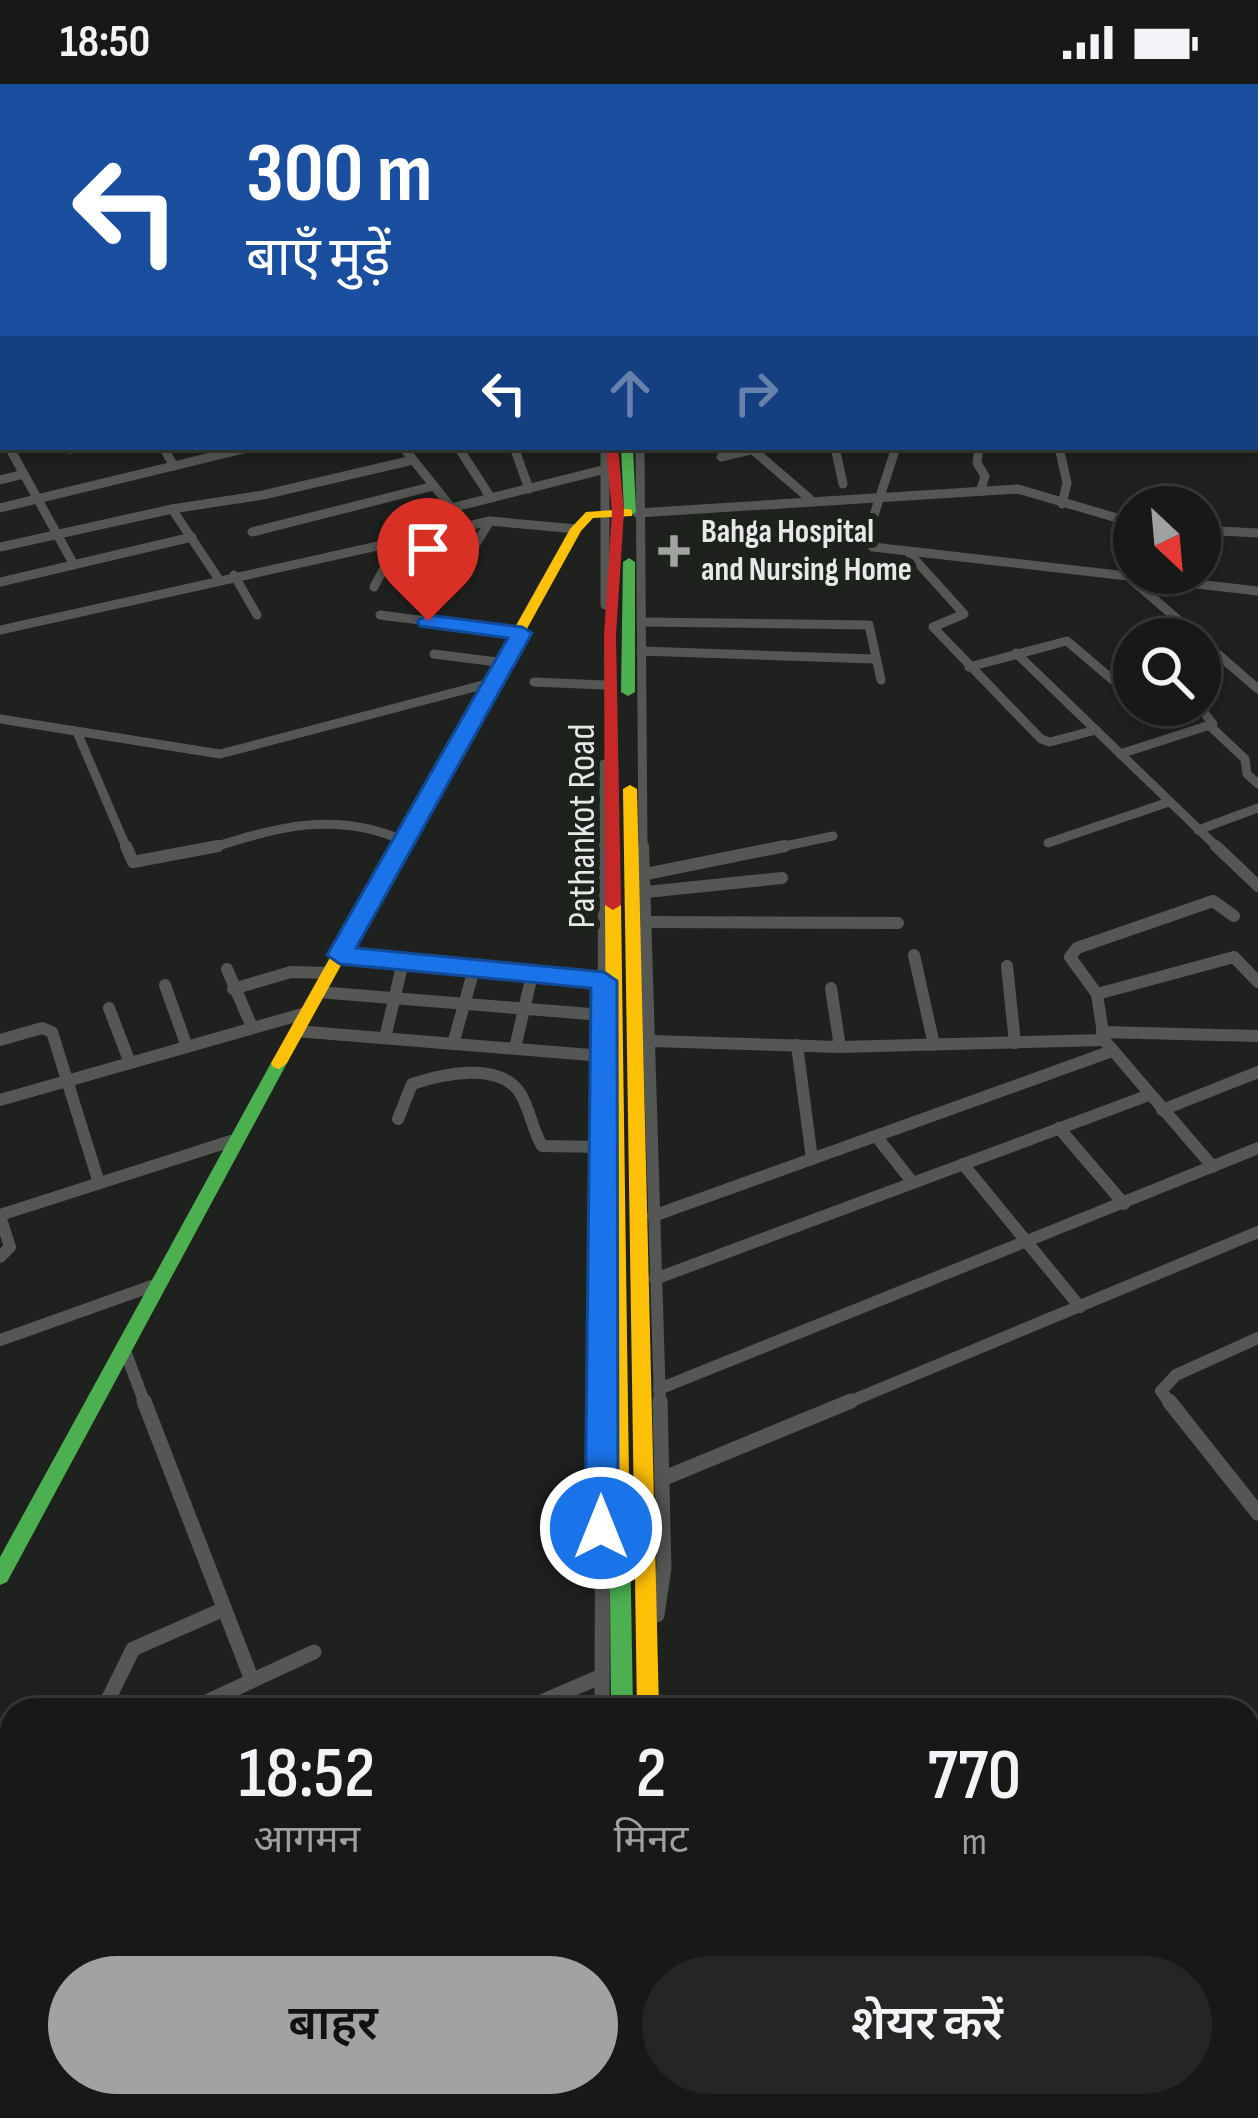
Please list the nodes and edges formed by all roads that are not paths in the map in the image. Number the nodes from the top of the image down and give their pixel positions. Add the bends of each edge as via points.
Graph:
1 (11, 450) edge
2 (165, 450) edge
3 (227, 450) edge
4 (405, 450) edge
5 (460, 450) edge
6 (515, 450) edge
7 (609, 450) edge
8 (627, 450) edge
9 (639, 450) edge
10 (750, 450) edge
11 (760, 450) edge
12 (836, 450) edge
13 (895, 450) edge
14 (978, 450) edge
15 (1060, 450) edge
16 (721, 457) dead end
17 (413, 460) junction
18 (174, 466) junction
19 (609, 469) junction
20 (24, 474) junction
21 (0, 480) edge
22 (843, 484) dead end
23 (434, 485) junction
24 (529, 489) junction
25 (982, 489) junction
26 (878, 494) junction
27 (491, 498) junction
28 (39, 499) junction
29 (810, 500) junction
30 (1062, 504) junction
31 (0, 508) edge
32 (452, 508) junction
33 (172, 509) junction
34 (624, 513) junction
35 (1113, 517) edge
36 (490, 521) junction
37 (466, 526) junction
38 (576, 529) junction
39 (1221, 531) edge
40 (252, 532) dead end
41 (1258, 533) edge
42 (57, 534) junction
43 (192, 537) junction
44 (398, 541) junction
45 (0, 547) edge
46 (908, 553) junction
47 (74, 565) junction
48 (234, 575) junction
49 (1113, 577) edge
50 (218, 578) junction
51 (0, 582) edge
52 (374, 587) dead end
53 (1221, 589) edge
54 (1255, 593) edge
55 (1149, 594) edge
56 (444, 596) dead end
57 (257, 615) dead end
58 (380, 615) dead end
59 (1177, 618) edge
60 (640, 622) junction
61 (0, 630) edge
62 (522, 633) junction
63 (640, 651) junction
64 (1016, 653) junction
65 (434, 654) dead end
66 (1221, 657) edge
67 (874, 658) junction
68 (505, 663) junction
69 (969, 667) junction
70 (1113, 679) edge
71 (881, 680) dead end
72 (494, 682) junction
73 (534, 682) dead end
74 (604, 686) junction
75 (1258, 689) edge
76 (0, 719) edge
77 (1210, 726) joint
78 (1096, 730) junction
79 (77, 732) junction
80 (1120, 754) junction
81 (1258, 784) edge
82 (1169, 802) junction
83 (1258, 808) edge
84 (1198, 830) junction
85 (833, 836) dead end
86 (406, 841) junction
87 (1048, 843) dead end
88 (1251, 871) edge
89 (646, 874) junction
90 (782, 878) dead end
91 (1258, 886) edge
92 (646, 892) junction
93 (1234, 916) dead end
94 (647, 922) junction
95 (898, 923) dead end
96 (340, 955) junction
97 (914, 955) dead end
98 (403, 962) junction
99 (1007, 966) dead end
100 (227, 969) dead end
101 (474, 969) junction
102 (329, 973) junction
103 (532, 975) junction
104 (604, 981) junction
105 (1258, 982) edge
106 (166, 986) dead end
107 (831, 988) dead end
108 (233, 989) junction
109 (318, 992) junction
110 (1097, 994) junction
111 (394, 1000) junction
112 (464, 1006) junction
113 (109, 1008) dead end
114 (524, 1010) junction
115 (306, 1013) junction
116 (602, 1015) junction
117 (252, 1028) junction
118 (296, 1031) junction
119 (1258, 1036) edge
120 (385, 1038) junction
121 (0, 1040) edge
122 (651, 1041) junction
123 (1106, 1041) junction
124 (1016, 1043) junction
125 (453, 1044) junction
126 (934, 1045) junction
127 (797, 1046) junction
128 (187, 1047) junction
129 (840, 1047) junction
130 (515, 1048) junction
131 (603, 1056) junction
132 (130, 1063) junction
133 (1258, 1072) edge
134 (71, 1080) junction
135 (1149, 1095) junction
136 (0, 1100) edge
137 (1162, 1110) junction
138 (398, 1119) dead end
139 (1059, 1128) junction
140 (876, 1136) junction
141 (231, 1141) junction
142 (604, 1147) junction
143 (1258, 1148) edge
144 (812, 1159) junction
145 (963, 1164) junction
146 (1214, 1167) junction
147 (99, 1183) junction
148 (913, 1183) junction
149 (1124, 1204) junction
150 (0, 1216) edge
151 (653, 1216) junction
152 (1258, 1232) edge
153 (1028, 1244) junction
154 (0, 1257) edge
155 (655, 1279) junction
156 (152, 1286) junction
157 (1079, 1307) junction
158 (1258, 1338) edge
159 (0, 1340) edge
160 (124, 1348) junction
161 (659, 1389) junction
162 (662, 1479) junction
163 (1258, 1513) edge
164 (20, 1536) junction
165 (0, 1544) edge
166 (0, 1576) edge
167 (224, 1609) junction
168 (314, 1652) dead end
169 (602, 1676) junction
170 (252, 1680) junction
171 (647, 1682) junction
172 (109, 1698) edge
173 (215, 1698) edge
174 (551, 1698) edge
175 (602, 1698) edge
176 (622, 1698) edge
177 (648, 1698) edge

1 - 20 street
2 - 18 street
3 - 18 street
4 - 17 street
5 - 27 street
6 - 24 street
7 - 19 main road, Pathankot Road
8 - 34 main road
9 - 34 street
10 - 16 street
11 - 29 street
12 - 22 street
13 - 26 street
14 - 25 street
15 - 30 street
17 - 23 street
17 - 33 street
18 - 28 street
19 - 24 street
19 - 34 main road, Pathankot Road
20 - 21 street
20 - 28 street
23 - 32 street
23 - 40 street
24 - 27 street
25 - 26 street
25 - 30 street via 1029,490
26 - 29 street
26 - 46 street via 866,543
27 - 32 street
28 - 31 street
28 - 42 street
29 - 34 street
30 - 35 street
32 - 37 street
33 - 42 street
33 - 43 street
34 - 38 main road via 590,515
34 - 60 street
34 - 74 street
34 - 171 main road
34 - 176 main road, Pathankot Road via 610,635
36 - 37 street
36 - 38 street
36 - 56 street
37 - 44 street
38 - 62 main road
39 - 41 street
42 - 45 street
42 - 47 street
43 - 47 street
43 - 50 street
44 - 48 street
44 - 52 street
46 - 49 street
46 - 69 street via 964,614 933,627
47 - 51 street
48 - 50 street
48 - 57 street
50 - 61 street
53 - 54 street
55 - 59 street
58 - 62 street
60 - 63 street
60 - 67 street via 869,625
62 - 68 main road
63 - 67 street
63 - 89 street
64 - 69 street
64 - 70 street via 1072,643
64 - 78 street
65 - 68 street
66 - 75 street
67 - 71 street
68 - 72 main road
69 - 78 street via 1045,741
72 - 79 street via 220,754
72 - 86 main road
73 - 74 street
74 - 104 street
76 - 79 street
77 - 80 street
77 - 81 street
78 - 80 street
79 - 86 street via 133,862 300,823 355,821
80 - 82 street
82 - 84 street
82 - 87 street
83 - 84 street
84 - 88 street
85 - 89 street
86 - 96 main road
88 - 91 street
89 - 92 street
90 - 92 street
92 - 94 street
93 - 110 street via 1214,901 1077,948 1071,963
94 - 95 street
94 - 122 street
96 - 98 street
96 - 102 main road
97 - 126 street
98 - 101 street
98 - 111 street
99 - 124 street
100 - 108 street
101 - 103 street
101 - 112 street
102 - 108 street via 290,972
102 - 109 main road
103 - 104 street
103 - 114 street
104 - 116 street
105 - 110 street via 1234,956
106 - 128 street
107 - 129 street
108 - 117 street
109 - 111 street
109 - 115 main road
110 - 123 street
111 - 112 street
111 - 120 street
112 - 114 street
112 - 125 street
113 - 132 street
114 - 116 street
114 - 130 street
115 - 117 street
115 - 118 main road
116 - 131 street
117 - 128 street
118 - 120 street
118 - 141 main road
119 - 123 street
120 - 125 street
121 - 134 street via 48,1028
122 - 127 street
122 - 151 street
123 - 124 street
123 - 135 street
123 - 140 street
124 - 126 street
125 - 130 street
126 - 129 street
127 - 129 street
127 - 144 street
128 - 132 street
130 - 131 street
131 - 142 street
132 - 134 street
133 - 137 street
134 - 136 street
134 - 147 street
135 - 137 street
135 - 139 street
137 - 146 street
138 - 142 street via 412,1084 492,1076 520,1092 542,1146
139 - 145 street
139 - 149 street
140 - 144 street
140 - 148 street
141 - 147 street
141 - 156 main road
142 - 169 street
143 - 146 street
144 - 151 street
145 - 148 street
145 - 153 street
146 - 149 street
147 - 150 street
148 - 155 street
149 - 153 street
150 - 154 street via 10,1247
151 - 155 street
152 - 157 street
153 - 157 street
153 - 161 street
155 - 161 street
156 - 159 street
156 - 160 main road
157 - 162 street
158 - 163 street via 1176,1375 1161,1391
160 - 164 main road
160 - 167 street
161 - 162 street
162 - 171 street via 664,1568
164 - 165 street
164 - 166 main road
167 - 170 street
167 - 172 street via 133,1649
168 - 170 street
169 - 174 street
169 - 175 street
170 - 173 street
171 - 177 main road

